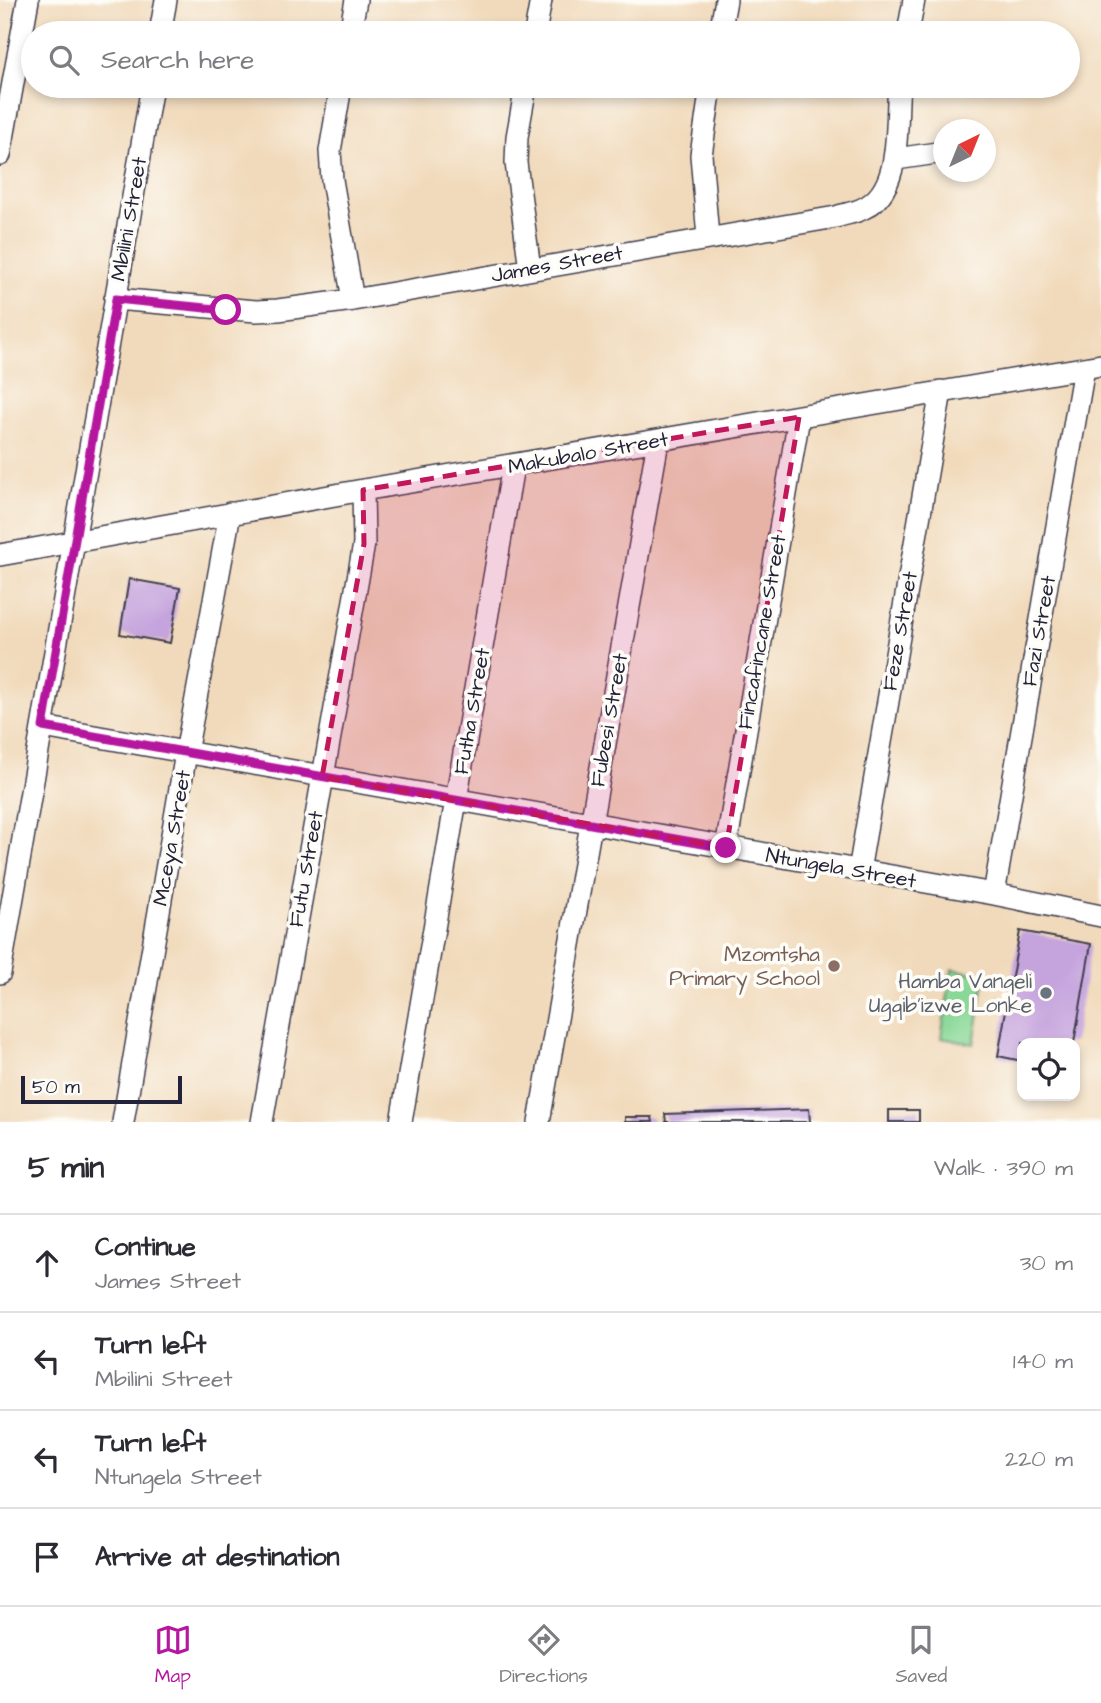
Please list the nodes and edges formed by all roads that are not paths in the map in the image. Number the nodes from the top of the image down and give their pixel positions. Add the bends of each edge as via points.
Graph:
1 (27, 0) edge
2 (166, 0) edge
3 (356, 0) edge
4 (541, 0) edge
5 (726, 0) edge
6 (914, 0) edge
7 (23, 21) edge
8 (162, 21) edge
9 (352, 21) edge
10 (537, 21) edge
11 (722, 21) edge
12 (910, 21) edge
13 (21, 34) edge
14 (150, 98) edge
15 (339, 98) edge
16 (524, 98) edge
17 (709, 98) edge
18 (898, 98) edge
19 (933, 153) edge
20 (0, 155) edge
21 (896, 159) junction
22 (708, 237) junction
23 (530, 269) junction
24 (116, 299) junction
25 (353, 300) junction
26 (1093, 367) edge
27 (941, 391) junction
28 (799, 417) junction
29 (658, 441) junction
30 (513, 466) junction
31 (363, 490) junction
32 (230, 513) junction
33 (74, 542) junction
34 (0, 555) edge
35 (43, 727) junction
36 (186, 753) junction
37 (322, 777) junction
38 (457, 801) junction
39 (591, 824) junction
40 (726, 848) junction
41 (859, 871) junction
42 (994, 894) junction
43 (1101, 916) edge
44 (0, 972) edge
45 (123, 1122) edge
46 (262, 1122) edge
47 (401, 1122) edge
48 (539, 1122) edge

1 - 7 street
2 - 8 street
3 - 9 street
4 - 10 street
5 - 11 street
6 - 12 street
13 - 20 street
14 - 24 street, Mbilini Street
15 - 25 street via 330,150 332,180
16 - 23 street via 516,163
17 - 22 street via 701,155
18 - 21 street, James Street
19 - 21 street
21 - 22 street, James Street via 880,194 864,209
22 - 23 street, James Street
23 - 25 street, James Street
24 - 25 street, James Street via 256,311
24 - 33 street, Mbilini Street
26 - 27 street, Makubalo Street
26 - 42 street, Fazi Street
27 - 28 street, Makubalo Street
27 - 41 street, Feze Street
28 - 29 street, Makubalo Street
28 - 40 street, Fincafincane Street
29 - 30 street, Makubalo Street
29 - 39 street, Fubesi Street
30 - 31 street, Makubalo Street
30 - 38 street, Futha Street
31 - 32 street, Makubalo Street
31 - 37 street, Futu Street via 364,544
32 - 33 street, Makubalo Street
32 - 36 street, Mceya Street
33 - 34 street, Makubalo Street
33 - 35 street, Mbilini Street
35 - 36 street, Ntungela Street
35 - 44 street, Mbilini Street
36 - 37 street, Ntungela Street
36 - 45 street, Mceya Street
37 - 38 street, Ntungela Street
37 - 46 street, Futu Street
38 - 39 street, Ntungela Street
38 - 47 street, Futha Street
39 - 40 street, Ntungela Street
39 - 48 street, Fubesi Street
40 - 41 street, Ntungela Street
41 - 42 street, Ntungela Street
42 - 43 street, Ntungela Street

